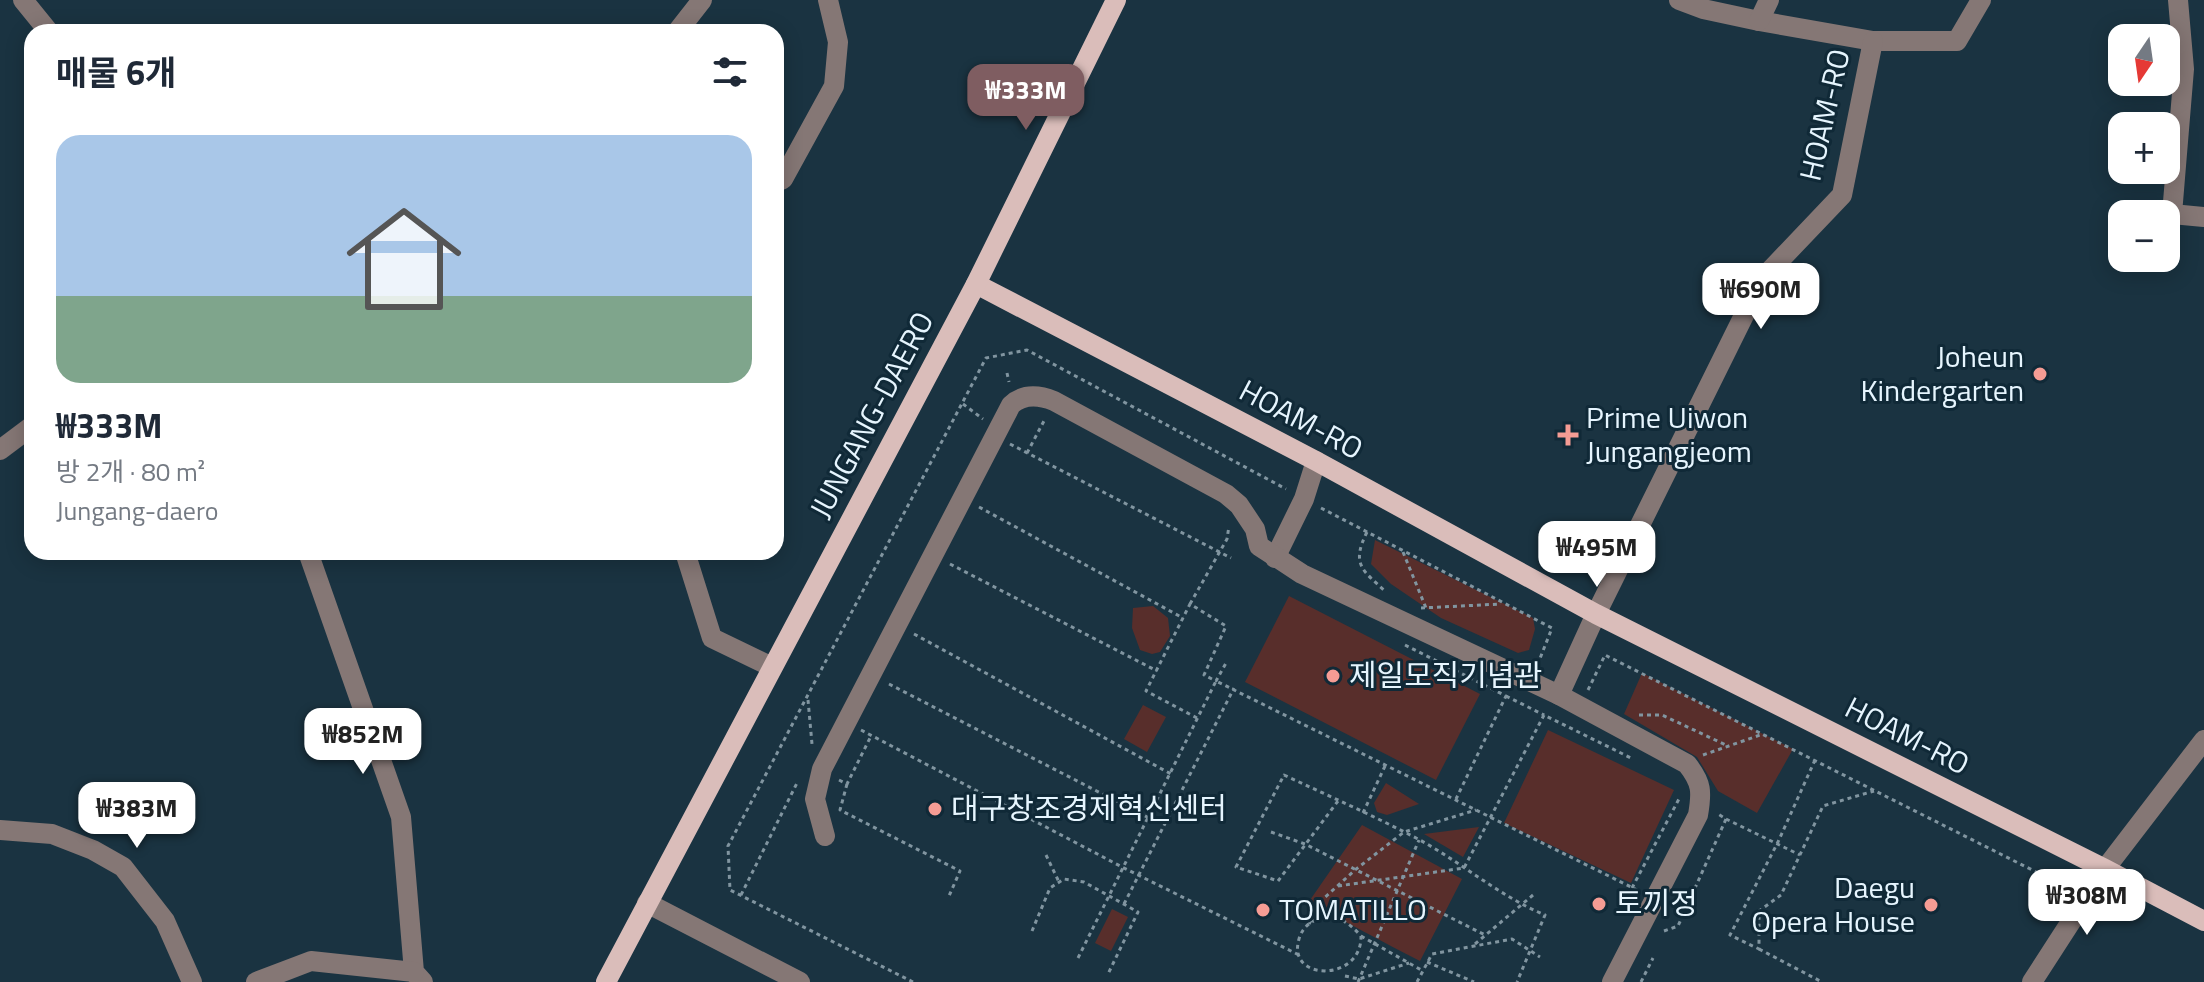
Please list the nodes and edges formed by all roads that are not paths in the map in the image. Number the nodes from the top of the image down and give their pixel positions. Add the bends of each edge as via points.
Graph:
1 (23, 0) edge
2 (702, 0) edge
3 (828, 0) edge
4 (1116, 0) edge
5 (1679, 0) edge
6 (1769, 0) edge
7 (1981, 0) edge
8 (2178, 0) edge
9 (1759, 21) junction
10 (42, 24) edge
11 (683, 24) edge
12 (1873, 41) junction
13 (784, 177) edge
14 (2204, 217) edge
15 (976, 284) junction
16 (24, 432) edge
17 (0, 450) edge
18 (1316, 461) junction
19 (1275, 558) junction
20 (311, 560) edge
21 (688, 560) edge
22 (1596, 614) junction
23 (772, 667) junction
24 (1559, 695) junction
25 (2204, 740) edge
26 (0, 830) edge
27 (825, 836) dead end
28 (2105, 869) junction
29 (647, 903) junction
30 (2204, 921) edge
31 (418, 977) edge
32 (192, 982) edge
33 (256, 982) edge
34 (606, 982) edge
35 (800, 982) edge
36 (1612, 982) edge
37 (2032, 982) edge

1 - 10 street
2 - 11 street
3 - 13 street via 838,42 834,86
4 - 15 main road, JUNGANG-DAERO
5 - 9 street
6 - 9 street
7 - 12 street via 1957,41
8 - 14 street via 2184,69 2172,214
9 - 12 street
12 - 22 street, HOAM-RO via 1842,195 1762,279
15 - 18 main road, HOAM-RO
15 - 23 main road, JUNGANG-DAERO
16 - 17 street
18 - 19 street
18 - 22 main road, HOAM-RO
19 - 24 street
19 - 27 street via 1259,546 1255,529 1226,494 1054,401 1041,396 1017,399 822,769 815,799
20 - 31 street via 401,817
21 - 23 street via 712,638
22 - 24 street
22 - 28 main road, HOAM-RO
23 - 29 main road, JUNGANG-DAERO
24 - 36 street via 1687,764 1702,794 1698,815
25 - 28 street
26 - 32 street via 52,834 123,867 165,921
28 - 30 main road, HOAM-RO
28 - 37 street
29 - 34 main road, JUNGANG-DAERO
29 - 35 street
31 - 33 street via 311,961

